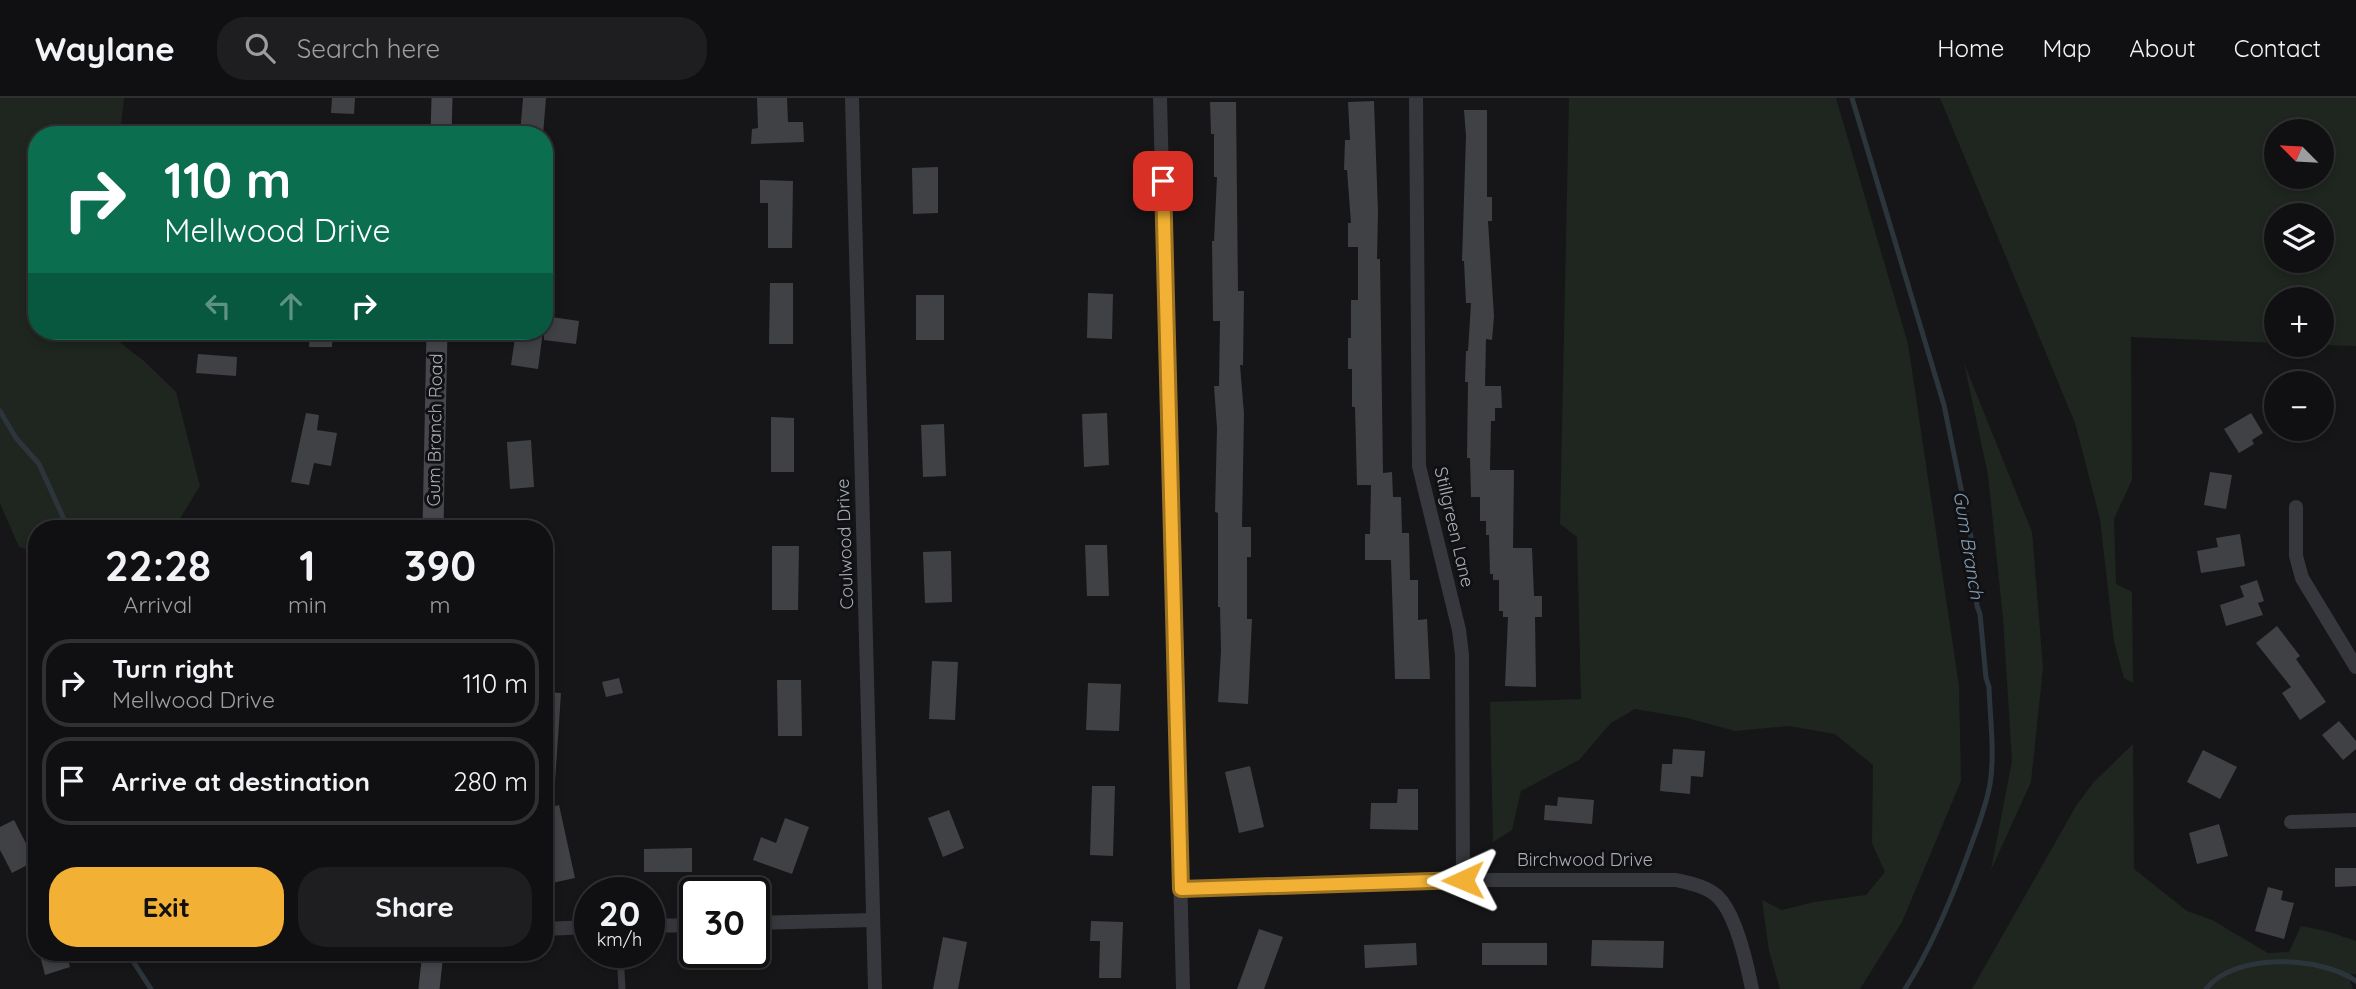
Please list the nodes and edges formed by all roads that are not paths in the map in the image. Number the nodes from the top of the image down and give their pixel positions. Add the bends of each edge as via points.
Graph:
1 (442, 98) edge
2 (852, 98) edge
3 (1160, 98) edge
4 (1416, 98) edge
5 (441, 126) edge
6 (437, 340) edge
7 (2296, 507) dead end
8 (433, 520) edge
9 (2356, 667) edge
10 (2356, 820) edge
11 (2291, 822) dead end
12 (1463, 880) junction
13 (1181, 889) junction
14 (873, 920) junction
15 (770, 923) edge
16 (574, 928) edge
17 (553, 929) edge
18 (432, 961) edge
19 (621, 968) edge
20 (429, 989) edge
21 (622, 989) edge
22 (875, 989) edge
23 (1182, 989) edge
24 (1752, 989) edge

1 - 5 street
2 - 14 street, Coulwood Drive
3 - 13 street
4 - 12 street, Stillgreen Lane via 1419,466 1462,655
6 - 8 street, Gum Branch Road
7 - 9 street via 2300,570
10 - 11 street
12 - 13 street, Birchwood Drive
12 - 24 street, Birchwood Drive via 1648,878 1692,883 1717,896 1726,907
13 - 23 street
14 - 15 street
14 - 22 street, Coulwood Drive
16 - 17 street
18 - 20 street
19 - 21 lane

